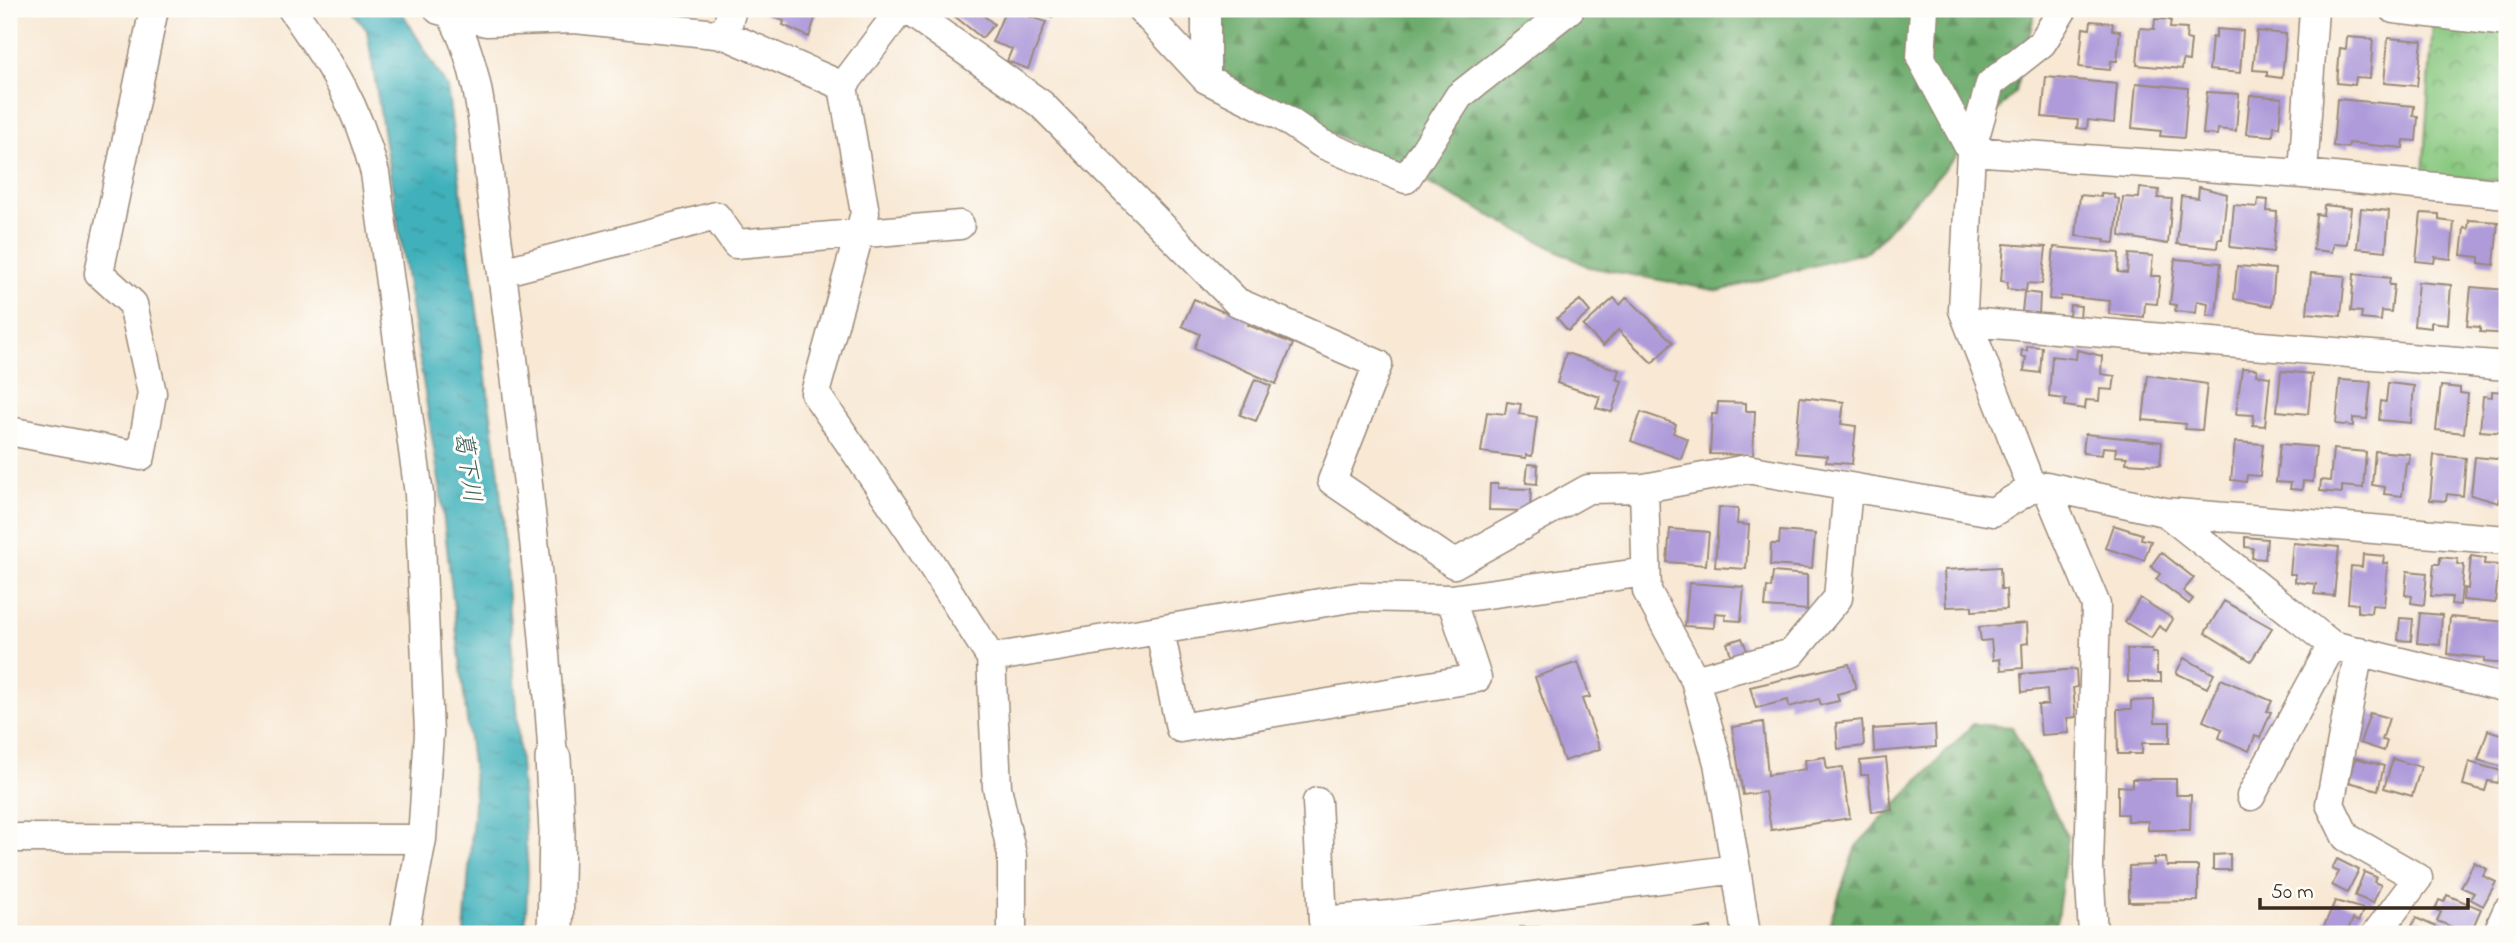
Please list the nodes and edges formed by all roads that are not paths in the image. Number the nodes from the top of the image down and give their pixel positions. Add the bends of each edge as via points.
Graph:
1 (154, 9) edge
2 (292, 9) edge
3 (903, 9) edge
4 (1141, 9) edge
5 (1206, 9) edge
6 (1570, 9) edge
7 (1924, 9) edge
8 (2063, 9) edge
9 (2314, 9) edge
10 (2395, 9) edge
11 (445, 10) edge
12 (576, 14) edge
13 (729, 22) edge
14 (2507, 22) edge
15 (1206, 79) junction
16 (843, 86) junction
17 (1971, 151) junction
18 (2303, 174) junction
19 (2507, 194) edge
20 (960, 225) dead end
21 (858, 235) junction
22 (502, 272) junction
23 (1968, 322) junction
24 (2507, 366) edge
25 (9, 431) edge
26 (1848, 487) junction
27 (2039, 487) junction
28 (1644, 488) junction
29 (2165, 512) junction
30 (2507, 540) edge
31 (1646, 572) junction
32 (1451, 599) junction
33 (1160, 631) junction
34 (2345, 648) junction
35 (991, 658) junction
36 (1695, 680) junction
37 (2507, 688) edge
38 (553, 759) joint
39 (2251, 796) dead end
40 (1317, 802) dead end
41 (9, 838) edge
42 (422, 839) junction
43 (1736, 869) junction
44 (2507, 911) edge
45 (1389, 925) edge
46 (404, 934) edge
47 (555, 934) edge
48 (1012, 934) edge
49 (1746, 934) edge
50 (2092, 934) edge
51 (2376, 934) edge
52 (2497, 934) edge

1 - 25 street via 99,273 132,304 152,393 141,456
2 - 42 street via 340,78 375,173 419,494 429,733
3 - 16 street
3 - 28 street via 1041,104 1237,302 1378,364 1332,481 1454,564 1588,489
4 - 15 street
5 - 15 street
6 - 15 street via 1459,96 1406,179 1322,144 1281,116
7 - 17 street via 1921,58
8 - 17 street via 2042,43 1990,84
9 - 18 street
10 - 14 street
11 - 12 street via 486,22
11 - 22 street via 468,57 477,92
12 - 13 street
13 - 16 street
16 - 21 street via 865,213
17 - 18 street
17 - 23 street via 1963,310
18 - 19 street
20 - 21 street
21 - 22 street via 736,244 716,216
21 - 35 street via 814,393
22 - 38 street via 547,660
23 - 24 street
23 - 27 street
26 - 27 street via 1993,512
26 - 28 street via 1747,469
26 - 36 street via 1838,598 1792,653
27 - 29 street
27 - 50 street via 2096,606 2089,867
28 - 31 street
29 - 30 street
29 - 34 street
31 - 32 street
31 - 36 street via 1647,591
32 - 33 street via 1356,597
32 - 33 street via 1477,678 1180,728
33 - 35 street
34 - 37 street
34 - 39 street
34 - 51 street via 2330,804 2346,837 2418,878
35 - 48 street via 997,787 1012,855
36 - 43 street via 1718,763
38 - 47 street
40 - 45 street via 1323,920
41 - 42 street
42 - 46 street
43 - 45 street
43 - 49 street
44 - 52 street

